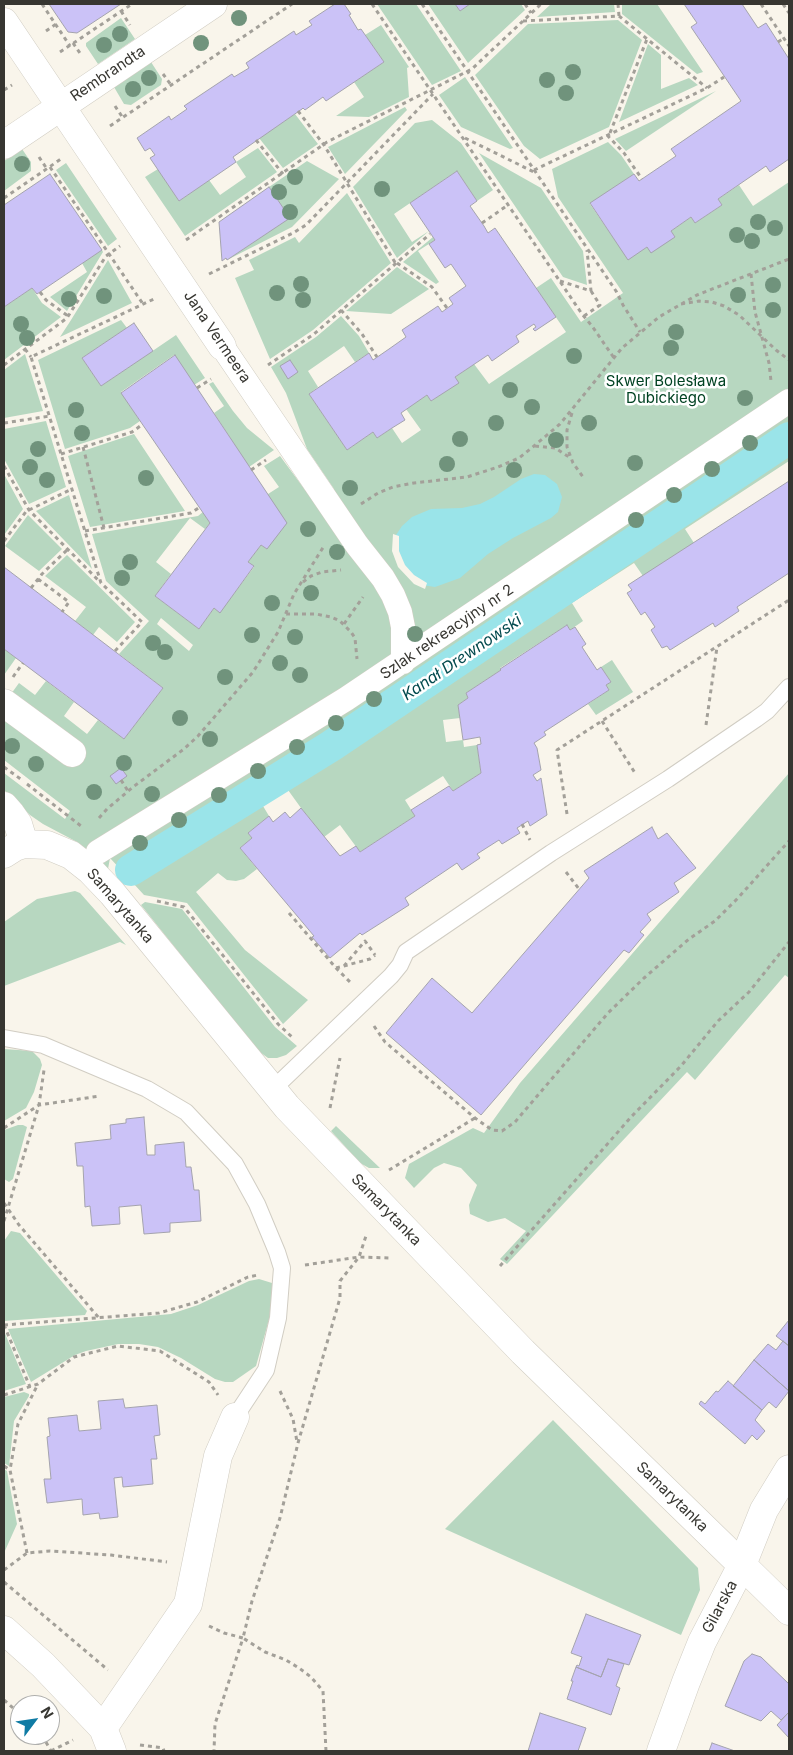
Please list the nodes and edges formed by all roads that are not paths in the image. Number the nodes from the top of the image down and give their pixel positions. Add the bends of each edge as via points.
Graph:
1 (213, 4) edge
2 (4, 22) edge
3 (61, 106) junction
4 (4, 144) edge
5 (222, 346) joint
6 (789, 401) edge
7 (403, 662) junction
8 (789, 687) edge
9 (8, 691) edge
10 (72, 753) dead end
11 (4, 806) edge
12 (94, 842) road end
13 (14, 849) edge
14 (4, 1038) edge
15 (272, 1090) junction
16 (235, 1417) joint
17 (789, 1469) edge
18 (742, 1565) junction
19 (789, 1611) edge
20 (4, 1630) edge
21 (107, 1740) edge
22 (662, 1751) edge

1 - 3 street, Rembrandta
2 - 3 street, Jana Vermeera
3 - 4 street, Rembrandta
3 - 5 street, Jana Vermeera
5 - 7 street, Jana Vermeera via 393,595 400,612
6 - 7 street, Szlak rekreacyjny nr 2
7 - 12 street, Szlak rekreacyjny nr 2 via 364,688
8 - 15 lane via 767,711 406,952 391,976
9 - 10 street
11 - 13 street, Samarytanka via 18,824
13 - 15 street, Samarytanka via 41,845 58,848 90,870
14 - 16 lane via 43,1045 147,1089 186,1112 235,1164 257,1204 282,1268 278,1318 266,1370
15 - 18 street, Samarytanka via 523,1352
16 - 21 street via 218,1456 188,1604 130,1688
17 - 18 street, Gilarska via 764,1510
18 - 19 street, Samarytanka
18 - 22 street, Gilarska via 702,1642
20 - 21 street via 43,1665

